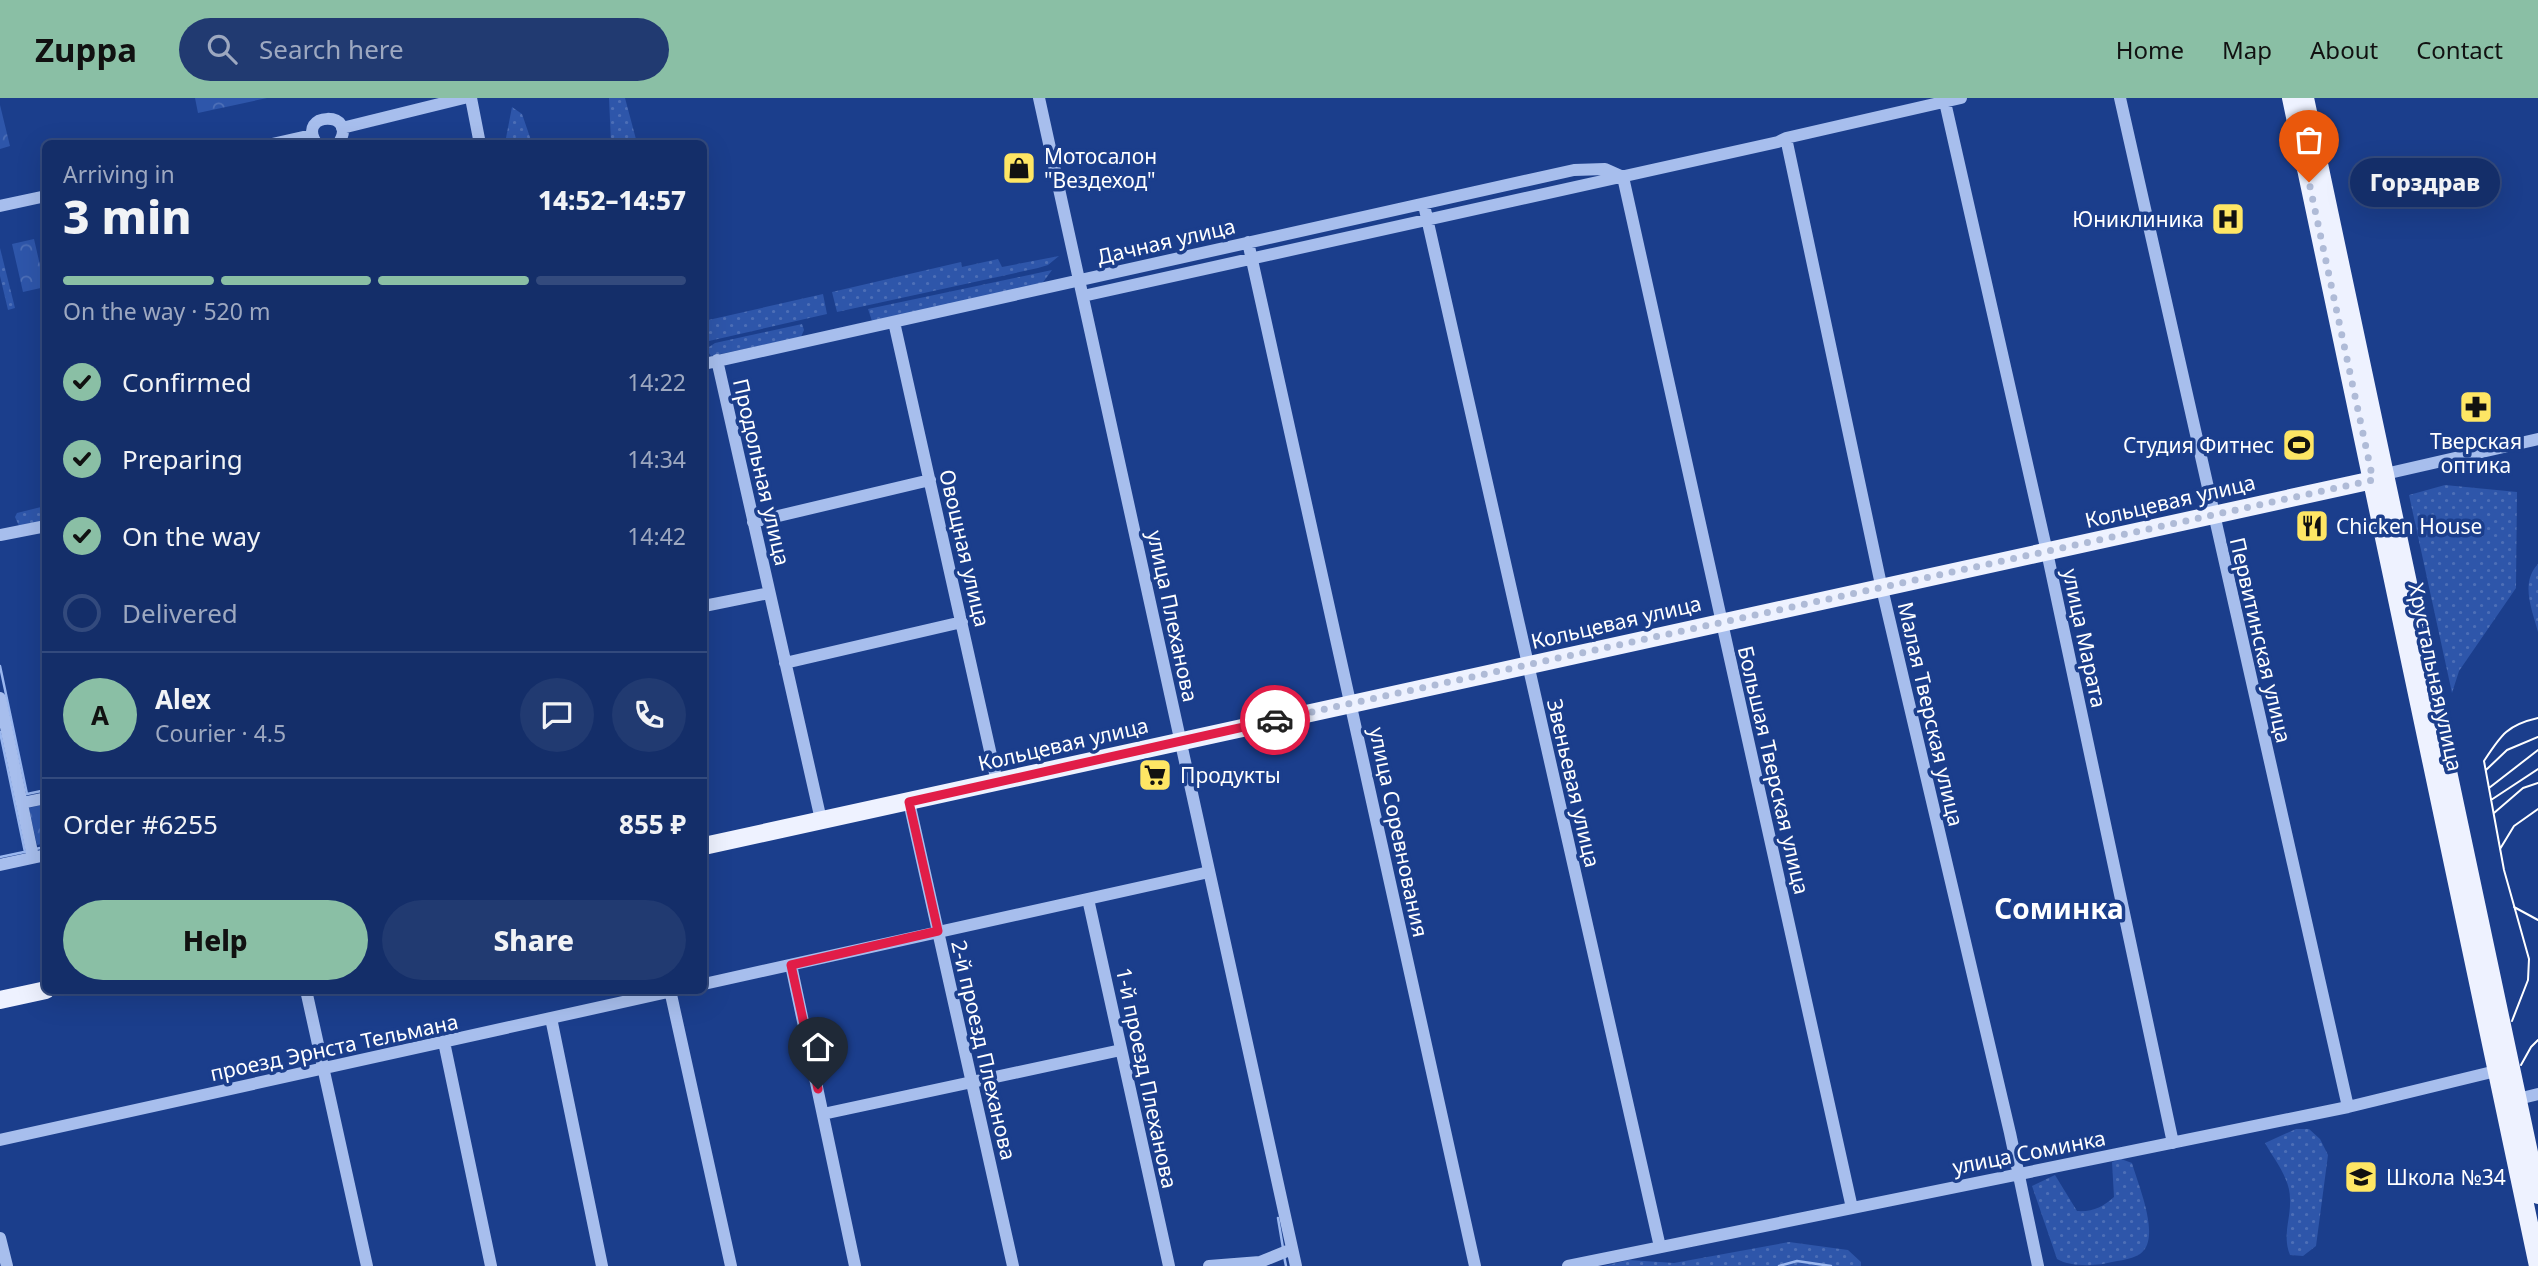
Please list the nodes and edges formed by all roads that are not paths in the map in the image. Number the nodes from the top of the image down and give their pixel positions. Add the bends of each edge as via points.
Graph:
1 (464, 98) edge
2 (471, 98) edge
3 (1039, 98) edge
4 (1961, 98) edge
5 (2120, 98) edge
6 (2291, 98) edge
7 (2305, 98) edge
8 (1945, 102) junction
9 (342, 128) junction
10 (1786, 138) junction
11 (314, 139) edge
12 (341, 140) edge
13 (479, 140) edge
14 (1623, 177) junction
15 (42, 196) edge
16 (1424, 205) junction
17 (0, 206) edge
18 (1427, 220) junction
19 (1248, 242) junction
20 (1252, 259) junction
21 (1079, 280) junction
22 (1083, 296) junction
23 (894, 322) junction
24 (717, 360) junction
25 (707, 362) edge
26 (2538, 439) edge
27 (2379, 477) junction
28 (930, 480) junction
29 (2213, 515) junction
30 (754, 522) junction
31 (42, 527) edge
32 (0, 535) edge
33 (2047, 552) junction
34 (1882, 587) junction
35 (769, 593) junction
36 (707, 605) edge
37 (962, 622) junction
38 (1721, 622) junction
39 (785, 663) junction
40 (1528, 666) junction
41 (0, 698) edge
42 (1351, 704) junction
43 (1181, 741) junction
44 (997, 782) junction
45 (42, 799) edge
46 (909, 802) junction
47 (22, 803) junction
48 (821, 820) junction
49 (707, 845) edge
50 (39, 856) edge
51 (0, 865) edge
52 (1209, 872) junction
53 (1088, 899) junction
54 (938, 931) junction
55 (791, 965) junction
56 (707, 984) edge
57 (42, 991) edge
58 (307, 994) edge
59 (659, 994) edge
60 (673, 994) edge
61 (0, 1000) edge
62 (551, 1018) junction
63 (444, 1042) junction
64 (1121, 1051) junction
65 (324, 1068) junction
66 (2504, 1069) junction
67 (972, 1082) junction
68 (2538, 1094) edge
69 (2510, 1101) junction
70 (2348, 1107) junction
71 (823, 1114) junction
72 (0, 1140) edge
73 (2174, 1143) junction
74 (2019, 1174) junction
75 (2538, 1195) edge
76 (1852, 1208) junction
77 (0, 1238) edge
78 (1660, 1247) junction
79 (1292, 1249) junction
80 (7, 1266) edge
81 (367, 1266) edge
82 (491, 1266) edge
83 (602, 1266) edge
84 (731, 1266) edge
85 (855, 1266) edge
86 (1013, 1266) edge
87 (1169, 1266) edge
88 (1209, 1266) edge
89 (1296, 1266) edge
90 (1475, 1266) edge
91 (1568, 1266) edge
92 (2038, 1266) edge
93 (2538, 1266) edge

1 - 9 street
2 - 13 street
3 - 21 street, улица Плеханова
4 - 8 street, Дачная улица
5 - 29 street, Первитинская улица
6 - 27 main road, Хрустальная улица
7 - 27 main road, Хрустальная улица
8 - 10 street, Дачная улица
8 - 33 street, улица Марата
9 - 11 street via 324,118 314,126
9 - 12 street
10 - 14 street, Дачная улица
10 - 34 street, Малая Тверская улица
14 - 16 street, Дачная улица via 1605,169 1574,170
14 - 18 street, Дачная улица
14 - 38 street, Большая Тверская улица
15 - 17 street
16 - 18 street, Звеньевая улица
16 - 19 street, Дачная улица
18 - 20 street, Дачная улица
18 - 40 street, Звеньевая улица
19 - 20 street, улица Соревнования
19 - 21 street, Дачная улица
20 - 22 street, Дачная улица
20 - 42 street, улица Соревнования
21 - 22 street, улица Плеханова
21 - 23 street, Дачная улица
22 - 43 street, улица Плеханова
23 - 24 street, Дачная улица
23 - 28 street, Овощная улица
24 - 25 street, Дачная улица
24 - 30 street, Продольная улица
26 - 27 street, Кольцевая улица
27 - 29 main road, Кольцевая улица
27 - 66 main road, Хрустальная улица
28 - 30 street
28 - 37 street, Овощная улица
29 - 33 main road, Кольцевая улица
29 - 70 street, Первитинская улица
30 - 35 street, Продольная улица
31 - 32 street
33 - 34 main road, Кольцевая улица
33 - 73 street, улица Марата
34 - 38 main road, Кольцевая улица
34 - 74 street, Малая Тверская улица
35 - 36 street, Продольная улица
35 - 39 street, Продольная улица
37 - 39 street
37 - 44 street, Овощная улица
38 - 40 main road, Кольцевая улица
38 - 76 street, Большая Тверская улица
39 - 48 street, Продольная улица
40 - 42 main road, Кольцевая улица
40 - 78 street, Звеньевая улица
41 - 47 street
42 - 43 main road, Кольцевая улица
42 - 90 street, улица Соревнования
43 - 44 main road, Кольцевая улица
43 - 52 street, улица Плеханова
44 - 46 main road, Кольцевая улица
45 - 47 street
46 - 48 main road, Кольцевая улица
46 - 54 street, 2-й проезд Плеханова
47 - 50 street
48 - 49 main road, Кольцевая улица
50 - 51 street
52 - 53 street
52 - 79 street, улица Плеханова
53 - 54 street
53 - 64 street, 1-й проезд Плеханова
54 - 55 street
54 - 67 street, 2-й проезд Плеханова
55 - 56 street
55 - 71 street
57 - 61 main road
58 - 65 street
59 - 62 street, проезд Эрнста Тельмана
60 - 84 street
62 - 63 street, проезд Эрнста Тельмана
62 - 83 street
63 - 65 street, проезд Эрнста Тельмана
63 - 82 street
64 - 67 street
64 - 87 street, 1-й проезд Плеханова
65 - 72 street, проезд Эрнста Тельмана
65 - 81 street
66 - 69 main road, Хрустальная улица
66 - 70 street, улица Соминка
67 - 71 street
67 - 86 street, 2-й проезд Плеханова
68 - 69 street
69 - 75 main road, Хрустальная улица
69 - 93 main road, Хрустальная улица
70 - 73 street, улица Соминка
71 - 85 street
73 - 74 street, улица Соминка
74 - 76 street, улица Соминка
74 - 92 street, Малая Тверская улица
76 - 78 street, улица Соминка
77 - 80 street
78 - 91 street, улица Соминка
79 - 88 street via 1260,1262
79 - 89 street, улица Плеханова

